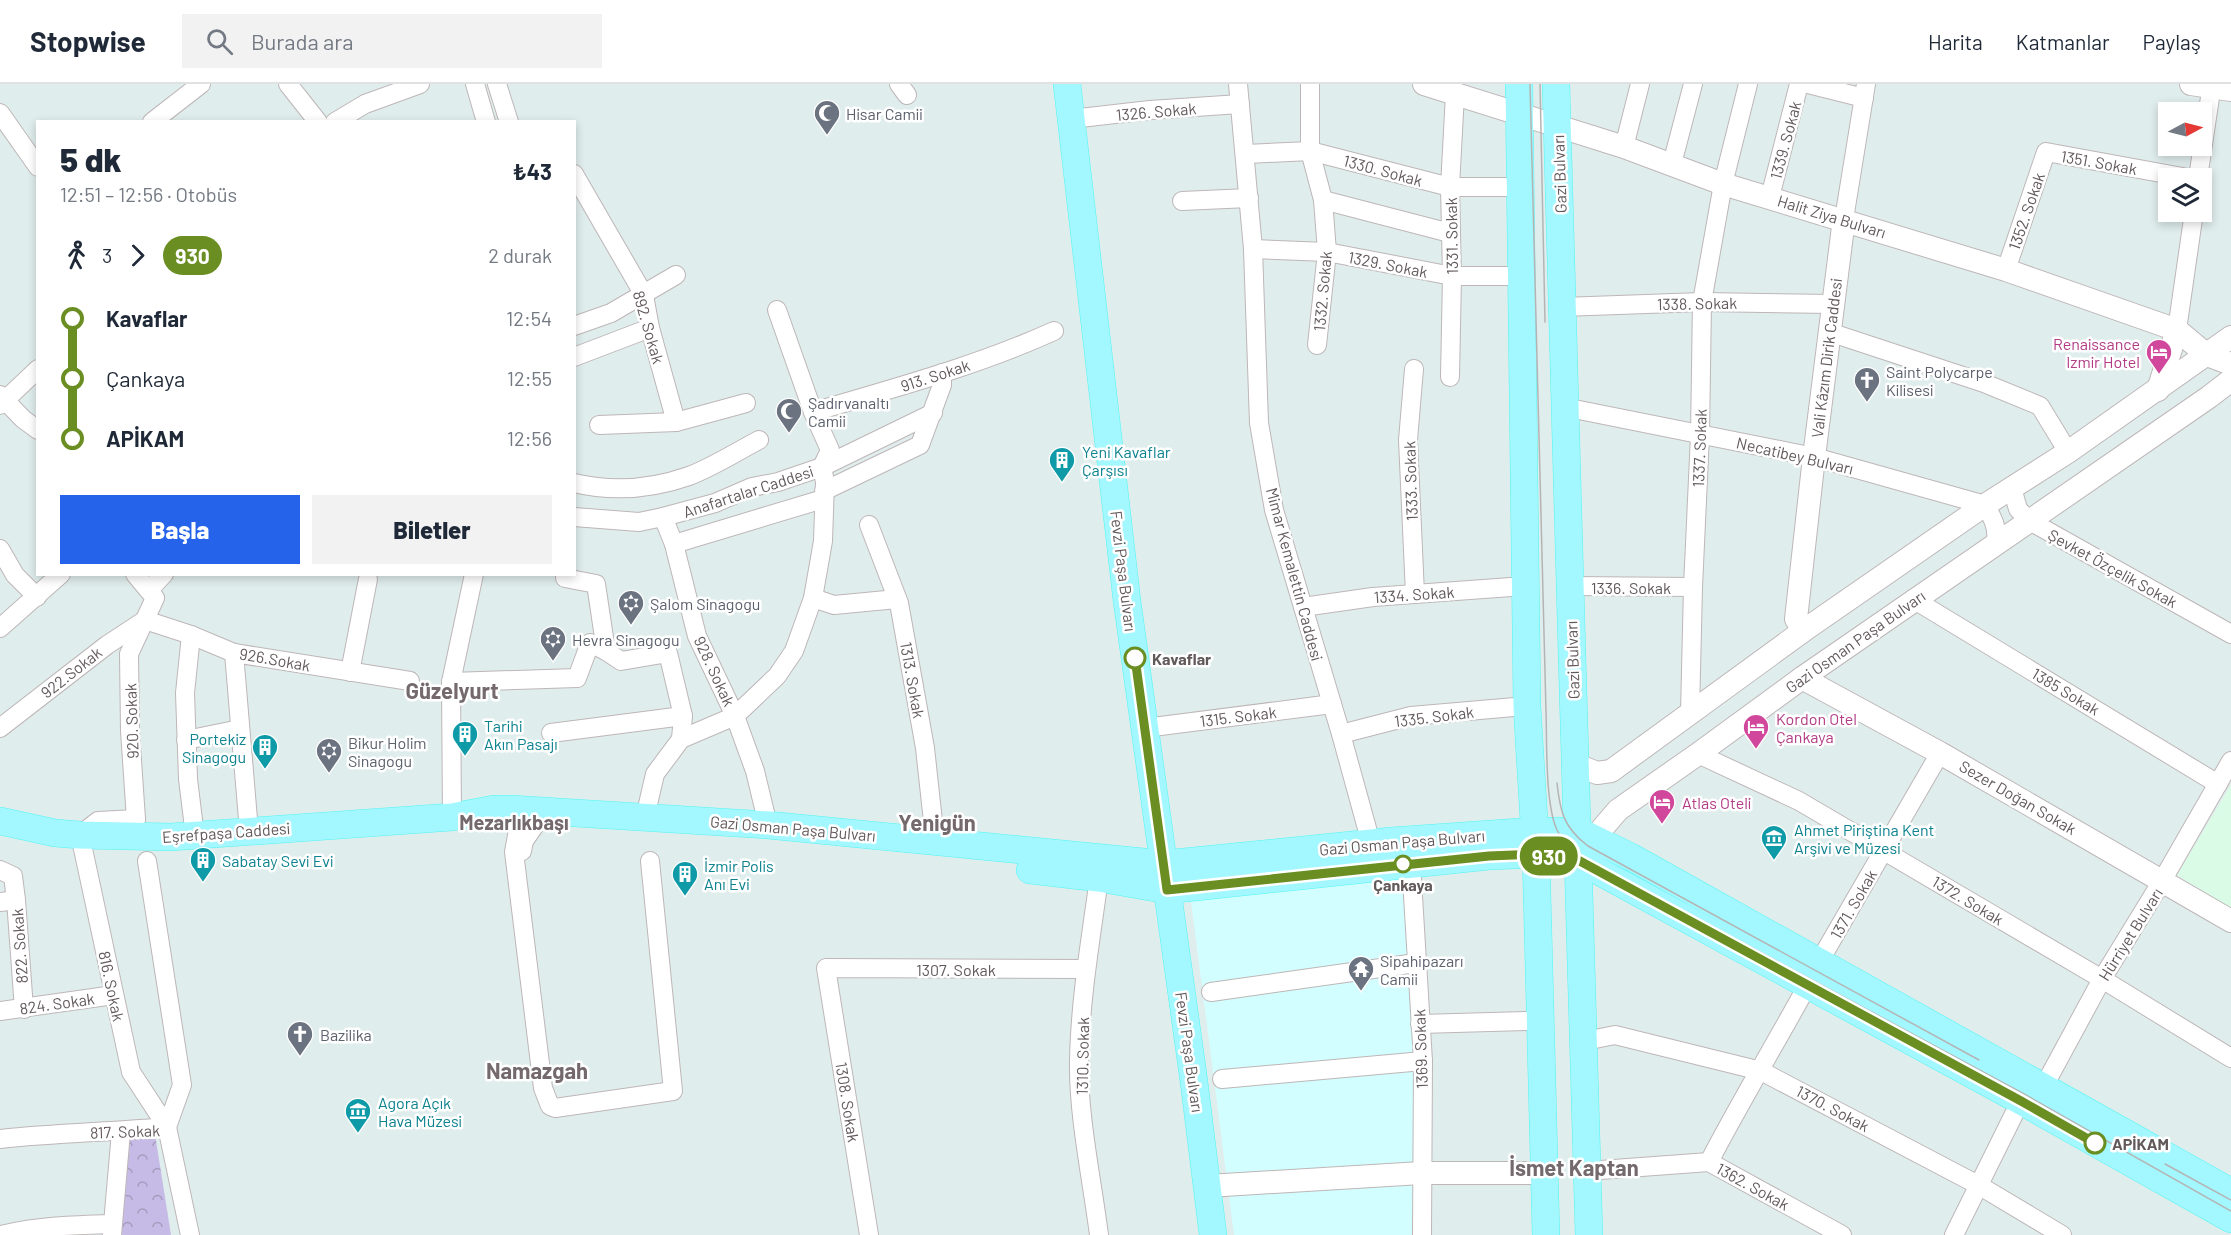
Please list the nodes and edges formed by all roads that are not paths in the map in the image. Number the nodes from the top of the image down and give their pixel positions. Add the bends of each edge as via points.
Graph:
1 (201, 84) edge
2 (288, 84) edge
3 (420, 84) edge
4 (475, 84) edge
5 (497, 84) edge
6 (1067, 84) edge
7 (1238, 84) edge
8 (1310, 84) edge
9 (1424, 84) edge
10 (1519, 84) edge
11 (1556, 84) edge
12 (1640, 84) edge
13 (1693, 84) edge
14 (1748, 84) edge
15 (1799, 84) edge
16 (1808, 84) edge
17 (2212, 87) edge
18 (1865, 91) edge
19 (1455, 94) junction
20 (1240, 104) junction
21 (0, 113) edge
22 (1520, 114) junction
23 (1071, 119) junction
24 (155, 120) edge
25 (316, 120) edge
26 (338, 120) edge
27 (485, 120) edge
28 (508, 120) edge
29 (1558, 126) junction
30 (1624, 147) junction
31 (1310, 151) junction
32 (2046, 152) joint
33 (1246, 154) junction
34 (36, 164) edge
35 (1672, 164) junction
36 (2200, 168) edge
37 (2158, 173) edge
38 (576, 177) edge
39 (1723, 184) junction
40 (1450, 187) junction
41 (1520, 187) junction
42 (1770, 197) junction
43 (1249, 198) junction
44 (1323, 200) junction
45 (1182, 201) dead end
46 (1844, 219) junction
47 (2193, 222) edge
48 (1450, 233) junction
49 (1253, 249) junction
50 (1327, 252) junction
51 (2006, 270) junction
52 (676, 274) dead end
53 (1452, 276) junction
54 (1522, 276) junction
55 (644, 295) junction
56 (1702, 302) junction
57 (1833, 304) junction
58 (1562, 307) junction
59 (777, 310) dead end
60 (576, 325) edge
61 (650, 328) junction
62 (2177, 330) junction
63 (1054, 331) dead end
64 (1829, 332) junction
65 (2231, 337) edge
66 (1317, 345) dead end
67 (2207, 355) junction
68 (576, 356) edge
69 (2231, 364) edge
70 (1414, 369) dead end
71 (36, 371) edge
72 (942, 373) junction
73 (1450, 377) dead end
74 (2231, 380) edge
75 (2162, 387) junction
76 (1, 400) edge
77 (746, 403) dead end
78 (1564, 407) junction
79 (813, 412) junction
80 (933, 413) junction
81 (2180, 417) junction
82 (676, 422) junction
83 (599, 424) dead end
84 (36, 429) edge
85 (1700, 435) junction
86 (759, 440) dead end
87 (2068, 452) junction
88 (1814, 457) junction
89 (822, 467) junction
90 (576, 483) edge
91 (2012, 488) junction
92 (824, 495) junction
93 (1984, 506) junction
94 (576, 517) edge
95 (663, 517) junction
96 (2028, 520) junction
97 (869, 525) dead end
98 (1996, 542) junction
99 (674, 544) junction
100 (0, 549) edge
101 (58, 576) edge
102 (137, 576) edge
103 (162, 576) edge
104 (474, 576) edge
105 (565, 576) edge
106 (368, 579) dead end
107 (1525, 586) junction
108 (1570, 586) junction
109 (1693, 587) junction
110 (149, 590) junction
111 (1415, 594) junction
112 (37, 597) junction
113 (813, 598) junction
114 (897, 599) junction
115 (1913, 599) junction
116 (1303, 607) junction
117 (145, 620) junction
118 (0, 628) edge
119 (1803, 631) junction
120 (2231, 634) edge
121 (191, 635) junction
122 (606, 651) junction
123 (234, 652) junction
124 (350, 672) junction
125 (1802, 678) junction
126 (410, 681) dead end
127 (451, 682) junction
128 (1332, 704) junction
129 (1527, 706) junction
130 (1690, 713) junction
131 (683, 716) junction
132 (735, 716) junction
133 (0, 728) edge
134 (1145, 728) junction
135 (240, 729) junction
136 (551, 733) dead end
137 (1341, 734) junction
138 (681, 739) junction
139 (186, 740) junction
140 (1940, 753) junction
141 (1698, 754) junction
142 (2231, 761) edge
143 (1575, 764) junction
144 (2218, 784) junction
145 (452, 817) junction
146 (645, 817) junction
147 (0, 821) edge
148 (518, 821) junction
149 (768, 825) junction
150 (134, 828) junction
151 (249, 831) junction
152 (80, 835) junction
153 (1586, 835) junction
154 (183, 836) junction
155 (934, 840) junction
156 (1535, 842) junction
157 (1371, 843) junction
158 (1884, 850) junction
159 (1578, 860) junction
160 (147, 861) dead end
161 (650, 861) dead end
162 (1411, 863) junction
163 (0, 870) edge
164 (1165, 877) junction
165 (1099, 878) junction
166 (2162, 881) junction
167 (8, 901) edge
168 (2231, 921) edge
169 (1819, 962) junction
170 (1416, 963) junction
171 (826, 968) joint
172 (1086, 969) junction
173 (2102, 979) junction
174 (1807, 986) junction
175 (1211, 992) dead end
176 (114, 995) junction
177 (24, 1009) junction
178 (0, 1011) edge
179 (1528, 1021) dead end
180 (1420, 1024) junction
181 (1585, 1041) junction
182 (2231, 1058) edge
183 (1423, 1061) junction
184 (540, 1063) junction
185 (1761, 1071) junction
186 (1222, 1079) dead end
187 (2032, 1095) junction
188 (166, 1127) junction
189 (121, 1132) junction
190 (0, 1139) edge
191 (1709, 1162) junction
192 (1587, 1171) junction
193 (1421, 1173) junction
194 (1544, 1173) junction
195 (1208, 1186) junction
196 (1980, 1186) junction
197 (2231, 1192) edge
198 (2231, 1219) edge
199 (112, 1230) edge
200 (1, 1235) edge
201 (190, 1235) edge
202 (868, 1235) edge
203 (1100, 1235) edge
204 (1213, 1235) edge
205 (1422, 1235) edge
206 (1546, 1235) edge
207 (1589, 1235) edge
208 (1842, 1235) edge
209 (1954, 1235) edge
210 (2062, 1235) edge

1 - 24 street
2 - 25 street
3 - 26 street via 365,104
4 - 27 street
5 - 28 street
6 - 23 main road, Fevzi Paşa Bulvarı
7 - 20 street, Mimar Kemalettin Caddesi
8 - 31 street, 1332. Sokak
9 - 19 street, Halit Ziya Bulvarı
10 - 22 main road
11 - 29 main road, Gazi Bulvarı
12 - 30 street
13 - 35 street
14 - 39 street, 1337. Sokak
15 - 42 street, 1339. Sokak
16 - 18 street
17 - 36 street
18 - 46 street, Vali Kâzım Dirik Caddesi
19 - 22 street, Halit Ziya Bulvarı
19 - 40 street, 1331. Sokak
20 - 23 street, 1326. Sokak
20 - 33 street, Mimar Kemalettin Caddesi
21 - 34 street
22 - 29 street, Halit Ziya Bulvarı
22 - 41 main road
23 - 134 main road, Fevzi Paşa Bulvarı
29 - 30 street, Halit Ziya Bulvarı
29 - 58 main road, Gazi Bulvarı
30 - 35 street, Halit Ziya Bulvarı
31 - 33 street, 1330. Sokak
31 - 40 street, 1330. Sokak
31 - 44 street, 1332. Sokak
32 - 37 street, 1351. Sokak
32 - 51 street, 1352. Sokak
33 - 43 street, Mimar Kemalettin Caddesi
35 - 39 street, Halit Ziya Bulvarı
38 - 55 street, 892. Sokak
39 - 42 street, Halit Ziya Bulvarı
39 - 56 street, 1337. Sokak
40 - 41 street, 1330. Sokak
40 - 48 street, 1331. Sokak
41 - 54 main road
42 - 46 street, Halit Ziya Bulvarı
43 - 45 street
43 - 49 street, Mimar Kemalettin Caddesi
44 - 48 street
44 - 50 street, 1332. Sokak
46 - 51 street, Halit Ziya Bulvarı
46 - 57 street, Vali Kâzım Dirik Caddesi
47 - 62 street
48 - 53 street, 1331. Sokak
49 - 50 street, 1329. Sokak
49 - 116 street, Mimar Kemalettin Caddesi via 1259,423 1274,510
50 - 53 street, 1329. Sokak
50 - 66 street, 1332. Sokak
51 - 62 street, Halit Ziya Bulvarı
52 - 55 street
53 - 54 street, 1329. Sokak
53 - 73 street, 1331. Sokak
54 - 107 main road
55 - 60 street via 611,313
55 - 61 street, 892. Sokak
56 - 57 street, 1338. Sokak
56 - 58 street, 1338. Sokak
56 - 85 street, 1337. Sokak
57 - 64 street, Vali Kâzım Dirik Caddesi
58 - 78 main road, Gazi Bulvarı
59 - 79 street
61 - 68 street
61 - 82 street, 892. Sokak
62 - 67 street, Halit Ziya Bulvarı
62 - 75 street
63 - 72 street, 913. Sokak via 1020,347
64 - 87 street via 1984,383 2040,406
64 - 88 street, Vali Kâzım Dirik Caddesi
65 - 67 street
67 - 69 street, Halit Ziya Bulvarı
67 - 75 street
70 - 111 street, 1333. Sokak via 1408,440
71 - 76 street
72 - 79 street, 913. Sokak
72 - 80 street
74 - 81 street, Gazi Osman Paşa Bulvarı
75 - 81 street via 2174,386 2179,392 2183,401
75 - 87 street
76 - 84 street
77 - 82 street
78 - 85 street, Necatibey Bulvarı
78 - 108 main road, Gazi Bulvarı
79 - 89 street via 830,450
80 - 89 street
80 - 92 street via 920,445
81 - 96 street, Gazi Osman Paşa Bulvarı
82 - 83 street
85 - 88 street, Necatibey Bulvarı
85 - 109 street, 1337. Sokak
86 - 90 street via 689,476 641,488
87 - 91 street
88 - 93 street, Necatibey Bulvarı
88 - 119 street, Vali Kâzım Dirik Caddesi via 1796,620
89 - 92 street, Anafartalar Caddesi
89 - 95 street, Anafartalar Caddesi
91 - 93 street
91 - 96 street, Şevket Özçelik Sokak via 2018,508
92 - 99 street
92 - 113 street, Anafartalar Caddesi via 823,542
93 - 98 street via 1998,531
93 - 119 street
94 - 95 street, Anafartalar Caddesi via 639,522
95 - 99 street, 928. Sokak
96 - 98 street, Gazi Osman Paşa Bulvarı
96 - 120 street, Şevket Özçelik Sokak
97 - 114 street, 1313. Sokak
98 - 115 street, Gazi Osman Paşa Bulvarı
99 - 132 street, 928. Sokak via 697,636
100 - 112 street via 15,575
101 - 112 street
102 - 110 street
103 - 110 street
104 - 127 street
105 - 122 street via 596,584
106 - 124 street
107 - 111 street, 1334. Sokak
107 - 129 main road
108 - 109 street, 1336. Sokak
108 - 143 main road, Gazi Bulvarı
109 - 130 street, 1337. Sokak
110 - 117 street, 920. Sokak via 155,598
111 - 116 street, 1334. Sokak
112 - 118 street
113 - 114 street via 834,605
113 - 132 street, Anafartalar Caddesi via 794,651 777,676
114 - 155 street, 1313. Sokak via 925,748
115 - 125 street, Gazi Osman Paşa Bulvarı
115 - 144 street, 1385 Sokak
116 - 128 street, Mimar Kemalettin Caddesi
117 - 121 street, 926.Sokak
117 - 133 street, 922.Sokak via 106,645
117 - 150 street, 920. Sokak via 129,654
119 - 130 street
121 - 123 street, 926.Sokak
121 - 139 street via 185,693
122 - 127 street via 590,643 577,678
122 - 131 street via 621,661 668,653
123 - 124 street, 926.Sokak
123 - 135 street
124 - 126 street, 926.Sokak
125 - 140 street, Sezer Doğan Sokak
125 - 141 street, Gazi Osman Paşa Bulvarı
127 - 145 street
128 - 134 street, 1315. Sokak
128 - 137 street, Mimar Kemalettin Caddesi
129 - 137 street, 1335. Sokak via 1411,716
129 - 156 main road
130 - 143 street via 1611,771 1597,773
131 - 136 street
131 - 138 street
132 - 138 street, Anafartalar Caddesi
132 - 149 street, 928. Sokak via 755,771
134 - 164 main road, Fevzi Paşa Bulvarı
135 - 139 street
135 - 151 street
137 - 157 street, Mimar Kemalettin Caddesi
138 - 146 street via 655,774
139 - 154 street
140 - 158 street, 1371. Sokak
140 - 166 street, Sezer Doğan Sokak
141 - 153 street, Gazi Osman Paşa Bulvarı
141 - 158 street, 1372. Sokak via 1799,801
142 - 144 street, Hürriyet Bulvarı
143 - 153 main road, Gazi Bulvarı
144 - 166 street, Hürriyet Bulvarı
145 - 148 main road, Eşrefpaşa Caddesi
145 - 151 main road, Eşrefpaşa Caddesi
146 - 148 main road, Gazi Osman Paşa Bulvarı
146 - 149 main road, Gazi Osman Paşa Bulvarı
147 - 152 main road, Eşrefpaşa Caddesi
148 - 165 main road, Gazi Osman Paşa Bulvarı via 805,843
148 - 184 street via 514,852
148 - 184 street via 524,840 522,851 546,1052
149 - 155 main road, Gazi Osman Paşa Bulvarı
150 - 152 main road, Eşrefpaşa Caddesi
150 - 154 main road, Eşrefpaşa Caddesi
151 - 154 main road, Eşrefpaşa Caddesi
152 - 176 street, 816. Sokak
153 - 156 main road, Gazi Osman Paşa Bulvarı
153 - 159 main road
153 - 169 main road
155 - 164 main road, Gazi Osman Paşa Bulvarı
156 - 157 main road, Gazi Osman Paşa Bulvarı
156 - 159 main road, Gazi Osman Paşa Bulvarı
156 - 162 main road, Gazi Osman Paşa Bulvarı
156 - 194 main road
157 - 164 main road, Gazi Osman Paşa Bulvarı
158 - 169 street, 1371. Sokak
158 - 173 street, 1372. Sokak
159 - 174 main road
159 - 181 main road
160 - 188 street via 182,1085
161 - 184 street via 674,1091 555,1108 545,1098
162 - 164 main road, Gazi Osman Paşa Bulvarı
162 - 170 street, 1369. Sokak
163 - 167 street, 822. Sokak via 13,876
164 - 165 main road, Gazi Osman Paşa Bulvarı
164 - 195 main road, Fevzi Paşa Bulvarı
165 - 172 street, 1310. Sokak
166 - 168 street, Sezer Doğan Sokak
166 - 173 street, Hürriyet Bulvarı
167 - 177 street, 822. Sokak
169 - 187 main road
170 - 175 street
170 - 180 street, 1369. Sokak
171 - 172 street, 1307. Sokak
171 - 202 street, 1308. Sokak
172 - 203 street, 1310. Sokak via 1080,1090
173 - 182 street, 1372. Sokak
173 - 187 street, Hürriyet Bulvarı
174 - 185 street
174 - 187 main road
176 - 177 street, 824. Sokak
176 - 188 street, 816. Sokak via 131,1072
177 - 178 street, 824. Sokak
179 - 180 street
180 - 183 street, 1369. Sokak
181 - 185 street, 1370. Sokak via 1615,1035
181 - 192 main road
183 - 186 street
183 - 193 street, 1369. Sokak
185 - 191 street
185 - 196 street, 1370. Sokak
187 - 196 street, Hürriyet Bulvarı
187 - 197 main road
187 - 198 main road
188 - 189 street, 817. Sokak
188 - 201 street, 817. Sokak
189 - 190 street, 817. Sokak
189 - 199 street
191 - 192 street, 1362. Sokak
191 - 208 street, 1362. Sokak
192 - 207 main road
193 - 194 street
193 - 195 street
193 - 205 street, 1369. Sokak
194 - 206 main road
195 - 204 main road, Fevzi Paşa Bulvarı
196 - 209 street, Hürriyet Bulvarı
196 - 210 street, 1370. Sokak
199 - 200 street via 60,1226

